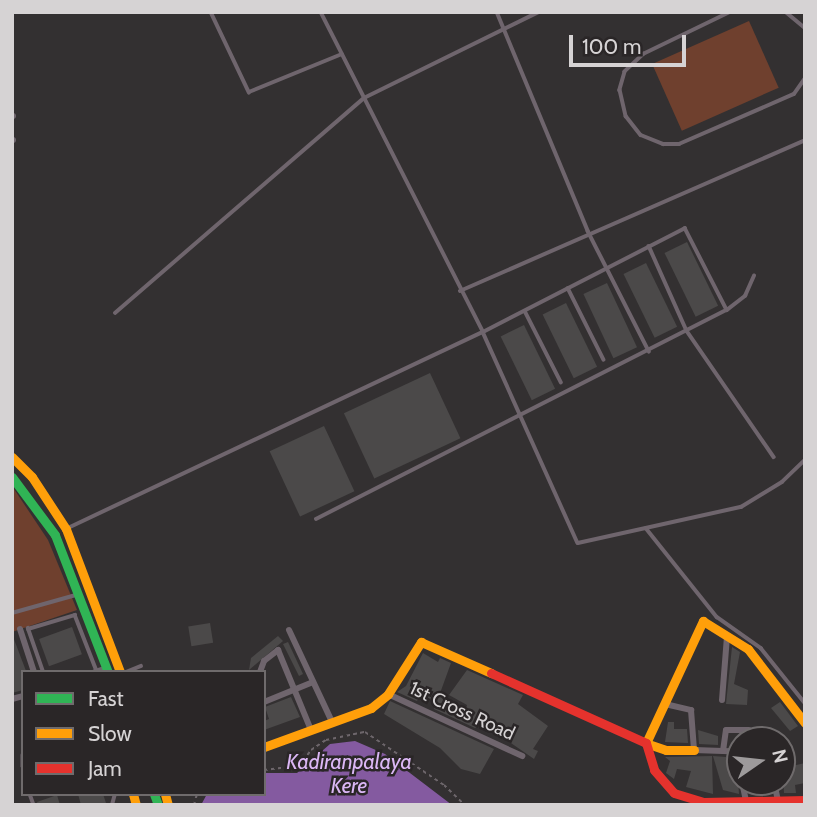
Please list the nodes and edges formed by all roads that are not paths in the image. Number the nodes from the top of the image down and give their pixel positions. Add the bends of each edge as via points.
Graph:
1 (211, 12) edge
2 (321, 12) edge
3 (497, 12) edge
4 (539, 12) edge
5 (731, 12) edge
6 (786, 12) edge
7 (805, 28) edge
8 (504, 29) junction
9 (342, 54) junction
10 (805, 78) edge
11 (364, 98) junction
12 (805, 140) edge
13 (588, 231) junction
14 (649, 246) junction
15 (607, 268) junction
16 (754, 276) dead end
17 (568, 288) junction
18 (460, 291) junction
19 (727, 310) junction
20 (525, 311) junction
21 (115, 313) dead end
22 (687, 331) junction
23 (483, 332) junction
24 (649, 351) junction
25 (604, 360) dead end
26 (561, 382) dead end
27 (522, 417) junction
28 (12, 457) edge
29 (774, 457) dead end
30 (805, 460) edge
31 (12, 477) edge
32 (316, 519) dead end
33 (646, 528) junction
34 (66, 529) junction
35 (78, 594) junction
36 (12, 613) edge
37 (20, 629) dead end
38 (289, 630) dead end
39 (727, 636) junction
40 (141, 666) dead end
41 (33, 670) edge
42 (42, 670) edge
43 (102, 670) edge
44 (102, 670) edge
45 (119, 670) edge
46 (131, 670) edge
47 (261, 670) edge
48 (313, 682) junction
49 (297, 690) junction
50 (388, 694) junction
51 (722, 700) dead end
52 (266, 701) edge
53 (665, 704) junction
54 (805, 704) edge
55 (332, 722) junction
56 (805, 723) edge
57 (311, 730) junction
58 (726, 730) edge
59 (646, 743) junction
60 (266, 746) edge
61 (694, 750) junction
62 (723, 751) joint
63 (522, 756) dead end
64 (745, 796) edge
65 (777, 796) edge
66 (805, 800) edge
67 (746, 801) junction
68 (778, 801) junction
69 (789, 803) edge

1 - 9 lane via 248,92
2 - 9 lane
3 - 8 lane
4 - 8 lane
5 - 10 lane via 644,54 625,72 621,90 626,116 641,135 663,144 679,144 794,94
6 - 7 lane
8 - 11 lane
8 - 13 lane
9 - 11 lane
11 - 18 lane
11 - 21 lane
12 - 13 lane
13 - 15 lane
13 - 18 lane
14 - 15 lane
14 - 19 lane via 685,228
14 - 22 lane
15 - 17 lane
15 - 24 lane
16 - 19 lane via 746,296
17 - 20 lane
17 - 25 lane
18 - 23 lane
19 - 22 lane
20 - 23 lane
20 - 26 lane
22 - 24 lane
22 - 29 lane
23 - 27 lane
23 - 34 lane
24 - 27 lane
27 - 32 lane
27 - 33 lane via 578,543
28 - 34 street via 32,477
30 - 33 lane via 782,482 741,507
31 - 35 street via 55,535
33 - 54 lane via 717,617 761,648
34 - 45 street
35 - 36 lane
35 - 43 street
37 - 41 street
38 - 48 street
39 - 51 street
39 - 53 street via 703,621
39 - 56 street via 748,649
40 - 46 lane
42 - 44 lane via 28,629 75,615
47 - 49 street via 278,650
48 - 49 street
48 - 55 street
49 - 52 street
49 - 57 street
50 - 55 street via 371,708
50 - 59 street via 421,642
50 - 63 street, 1st Cross Road
53 - 59 street
53 - 61 street via 691,710
55 - 57 street
57 - 60 street
58 - 62 street
59 - 61 street via 666,750
59 - 67 street via 654,770 674,793 703,802
61 - 62 street
64 - 67 street
65 - 68 street
66 - 69 street
67 - 68 street
68 - 69 street

